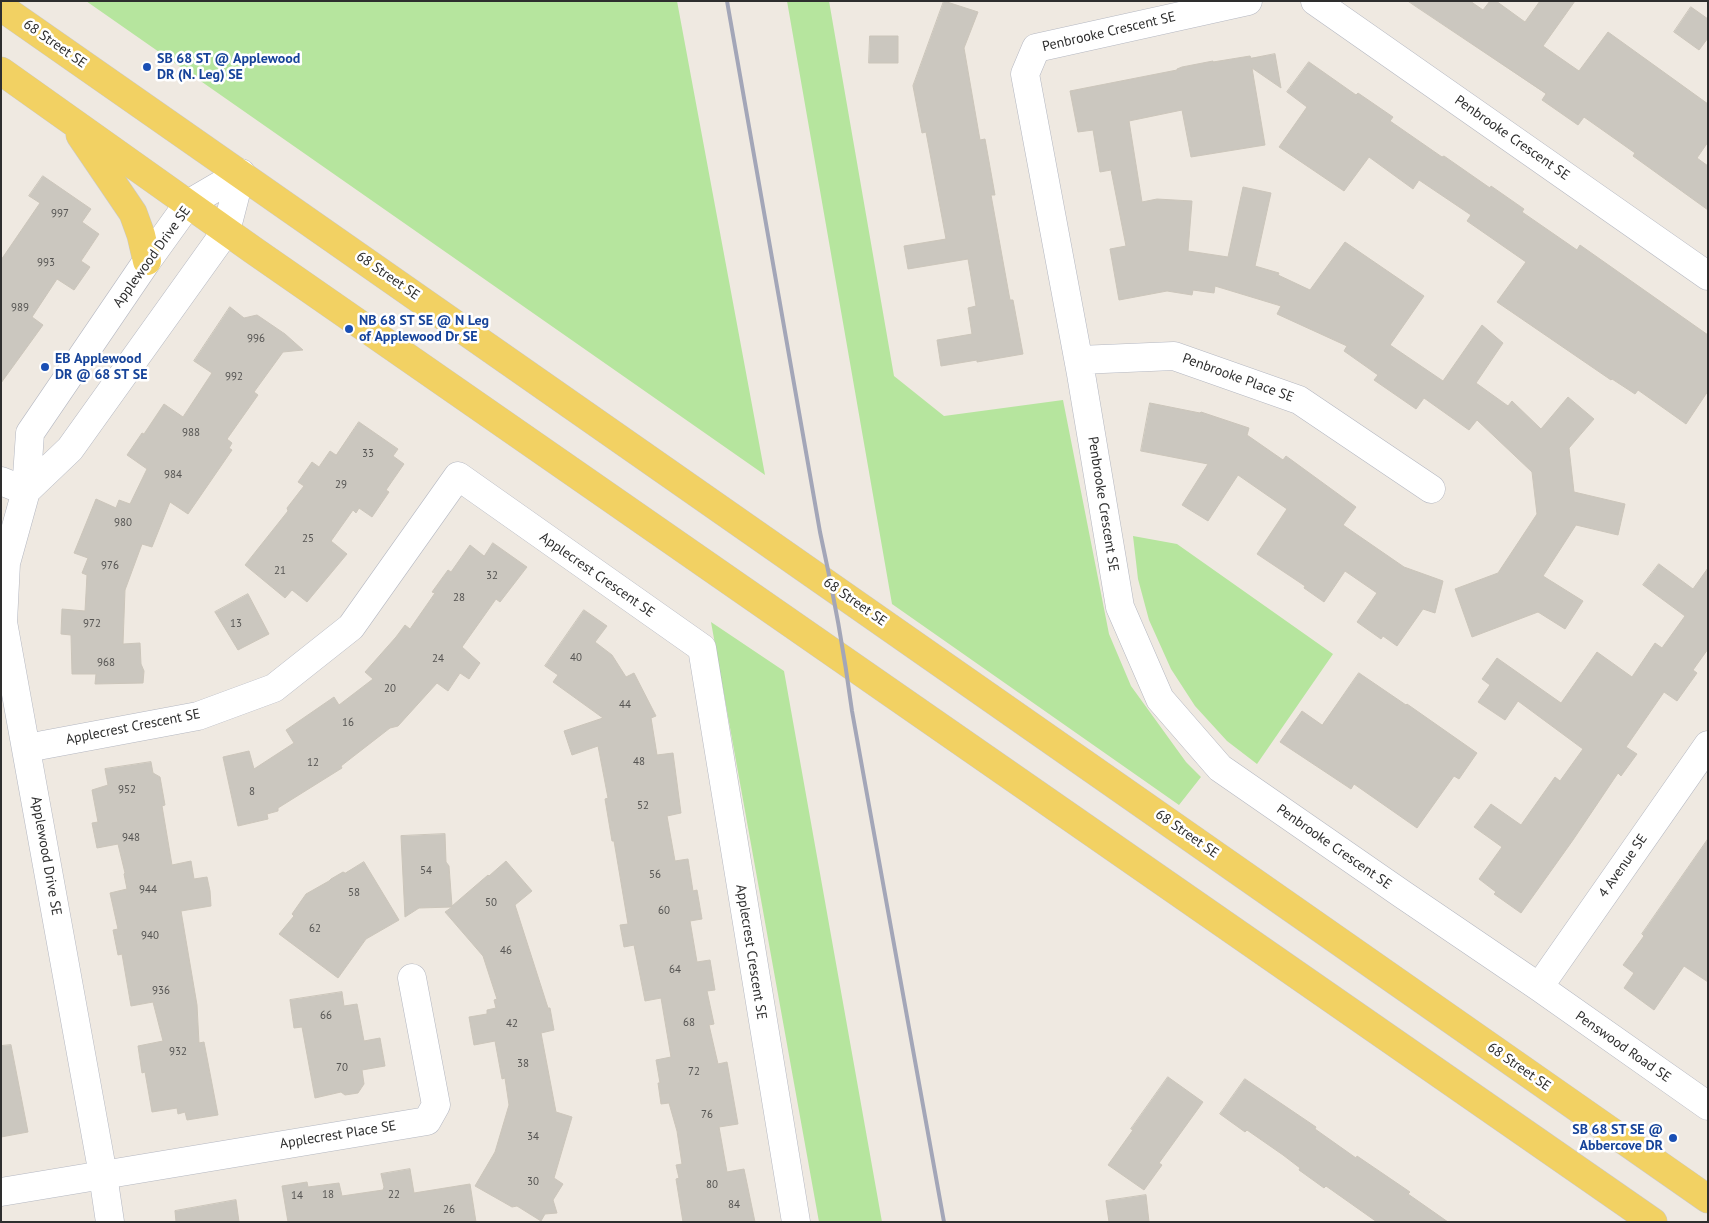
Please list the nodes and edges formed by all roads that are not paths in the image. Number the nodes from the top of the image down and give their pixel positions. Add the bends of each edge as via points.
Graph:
1 (1248, 1) edge
2 (1315, 1) edge
3 (1, 7) edge
4 (1, 71) edge
5 (70, 119) junction
6 (241, 173) junction
7 (188, 204) junction
8 (226, 231) junction
9 (146, 261) junction
10 (1708, 276) edge
11 (1079, 360) junction
12 (1, 481) edge
13 (1431, 489) dead end
14 (26, 491) junction
15 (1708, 744) edge
16 (27, 748) junction
17 (412, 978) dead end
18 (1539, 987) junction
19 (1708, 1106) edge
20 (103, 1175) junction
21 (1, 1192) edge
22 (1708, 1199) edge
23 (1630, 1212) edge
24 (110, 1222) edge
25 (796, 1222) edge
26 (1653, 1222) edge

1 - 11 street, Penbrooke Crescent SE via 1036,48 1025,74
2 - 10 street, Penbrooke Crescent SE
3 - 6 main road, 68 Street SE
4 - 5 main road
5 - 7 main road
5 - 9 main road via 133,213
6 - 7 street, Applewood Drive SE
6 - 8 street
6 - 22 main road, 68 Street SE
7 - 8 main road
7 - 9 street, Applewood Drive SE
8 - 14 street via 70,449
8 - 23 main road
9 - 14 street, Applewood Drive SE via 30,433
11 - 13 street, Penbrooke Place SE via 1174,356 1299,400
11 - 18 street, Penbrooke Crescent SE via 1120,607 1160,699 1220,768
12 - 14 street
14 - 16 street, Applewood Drive SE via 6,563 3,622
15 - 18 street, 4 Avenue SE
16 - 20 street, Applewood Drive SE
16 - 25 street, Applecrest Crescent SE via 198,716 274,688 351,628 458,476 702,648
17 - 20 street, Applecrest Place SE via 436,1105 427,1121
18 - 19 street, Penswood Road SE
20 - 21 street
20 - 24 street, Applewood Drive SE
23 - 26 main road

